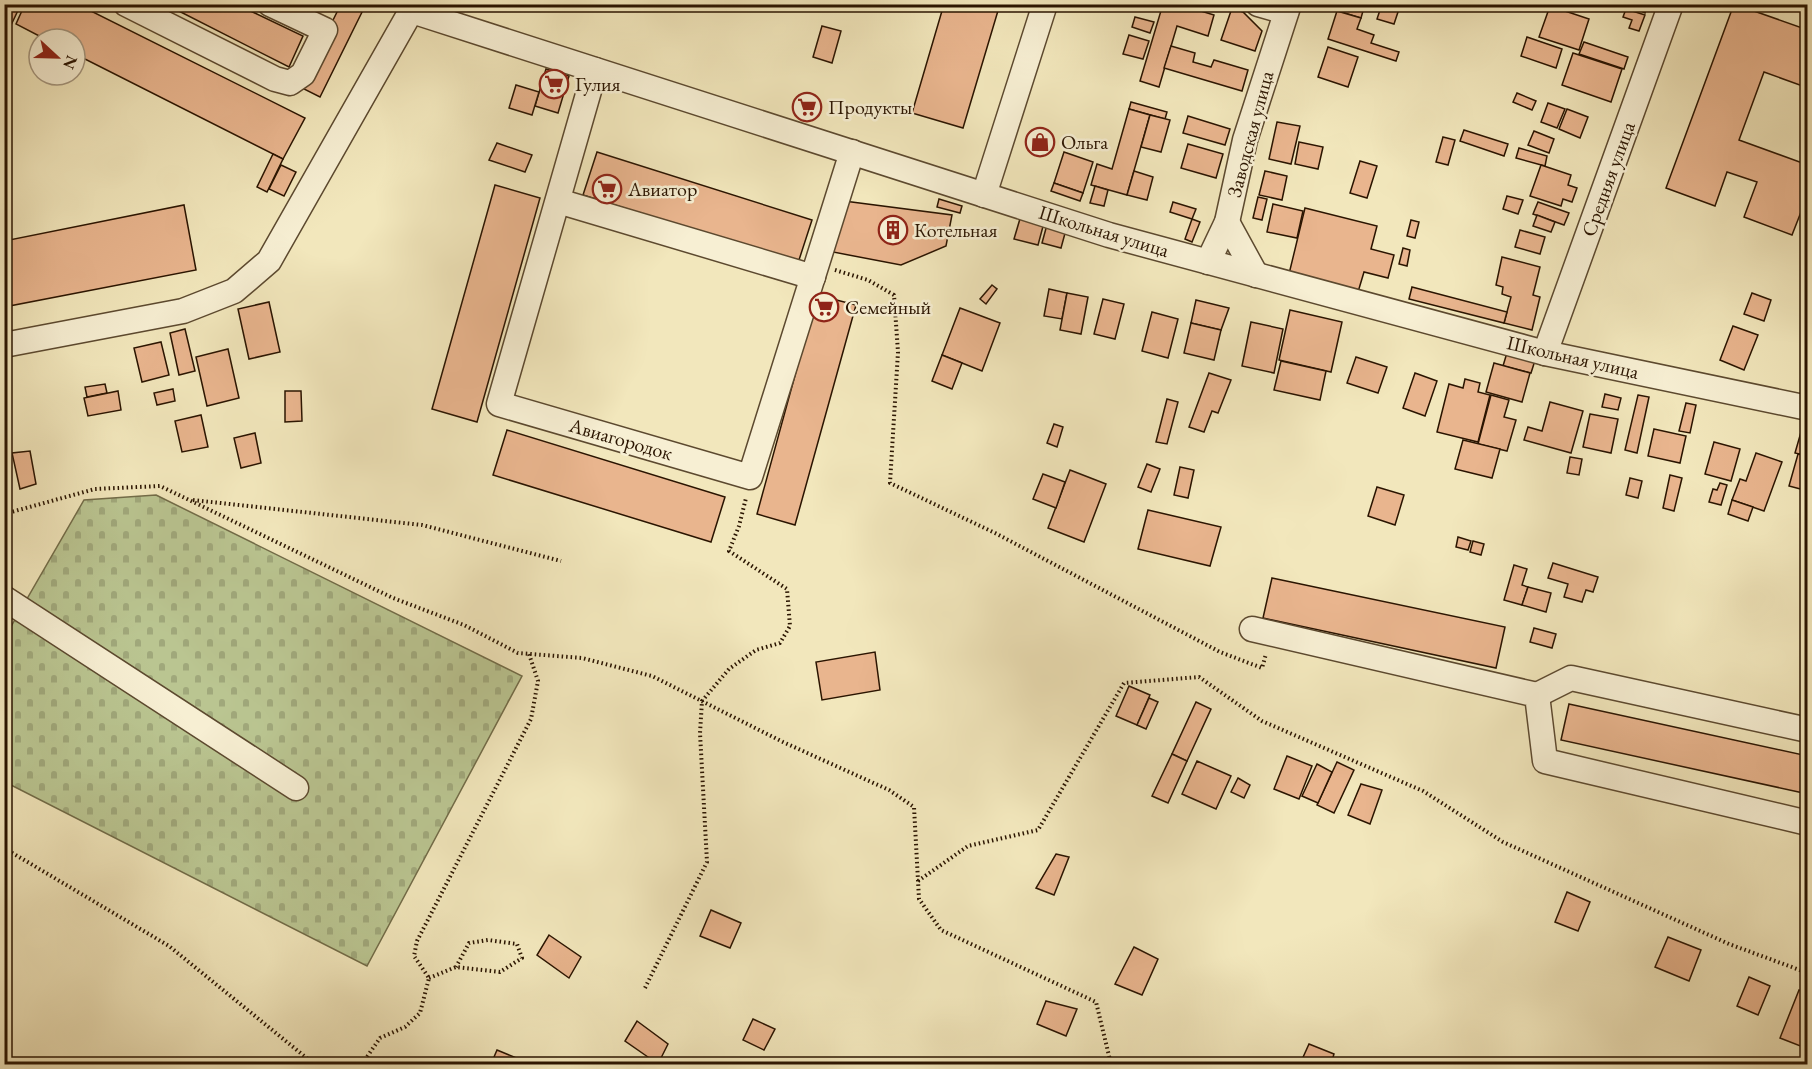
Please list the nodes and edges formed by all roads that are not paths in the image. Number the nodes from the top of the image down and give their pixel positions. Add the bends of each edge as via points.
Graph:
1 (126, 4) edge
2 (270, 4) edge
3 (1046, 4) edge
4 (1258, 4) edge
5 (1671, 4) edge
6 (413, 8) edge
7 (1287, 8) edge
8 (595, 70) junction
9 (852, 152) junction
10 (984, 195) junction
11 (558, 201) junction
12 (1227, 222) junction
13 (1208, 262) junction
14 (815, 271) junction
15 (1256, 274) junction
16 (4, 345) edge
17 (1545, 352) junction
18 (1808, 408) edge
19 (4, 598) edge
20 (1262, 631) road end
21 (1537, 695) junction
22 (1808, 730) edge
23 (296, 788) dead end
24 (1808, 823) edge

1 - 2 street via 275,80 290,83 303,74 325,30
3 - 10 street
4 - 7 street
5 - 17 street, Средняя улица
6 - 8 street, Школьная улица
6 - 16 street via 269,261 234,291 183,311
7 - 12 street, Заводская улица via 1245,140
8 - 9 street, Школьная улица
8 - 11 street, Авиагородок
9 - 10 street, Школьная улица
9 - 14 street
10 - 13 street, Школьная улица
11 - 14 street
11 - 14 street, Авиагородок via 499,404 750,477
12 - 13 street, Заводская улица
12 - 15 street
13 - 15 street, Школьная улица
15 - 17 street, Школьная улица
17 - 18 street, Школьная улица
19 - 23 street
20 - 21 street
21 - 22 street via 1571,678
21 - 24 street via 1545,761

